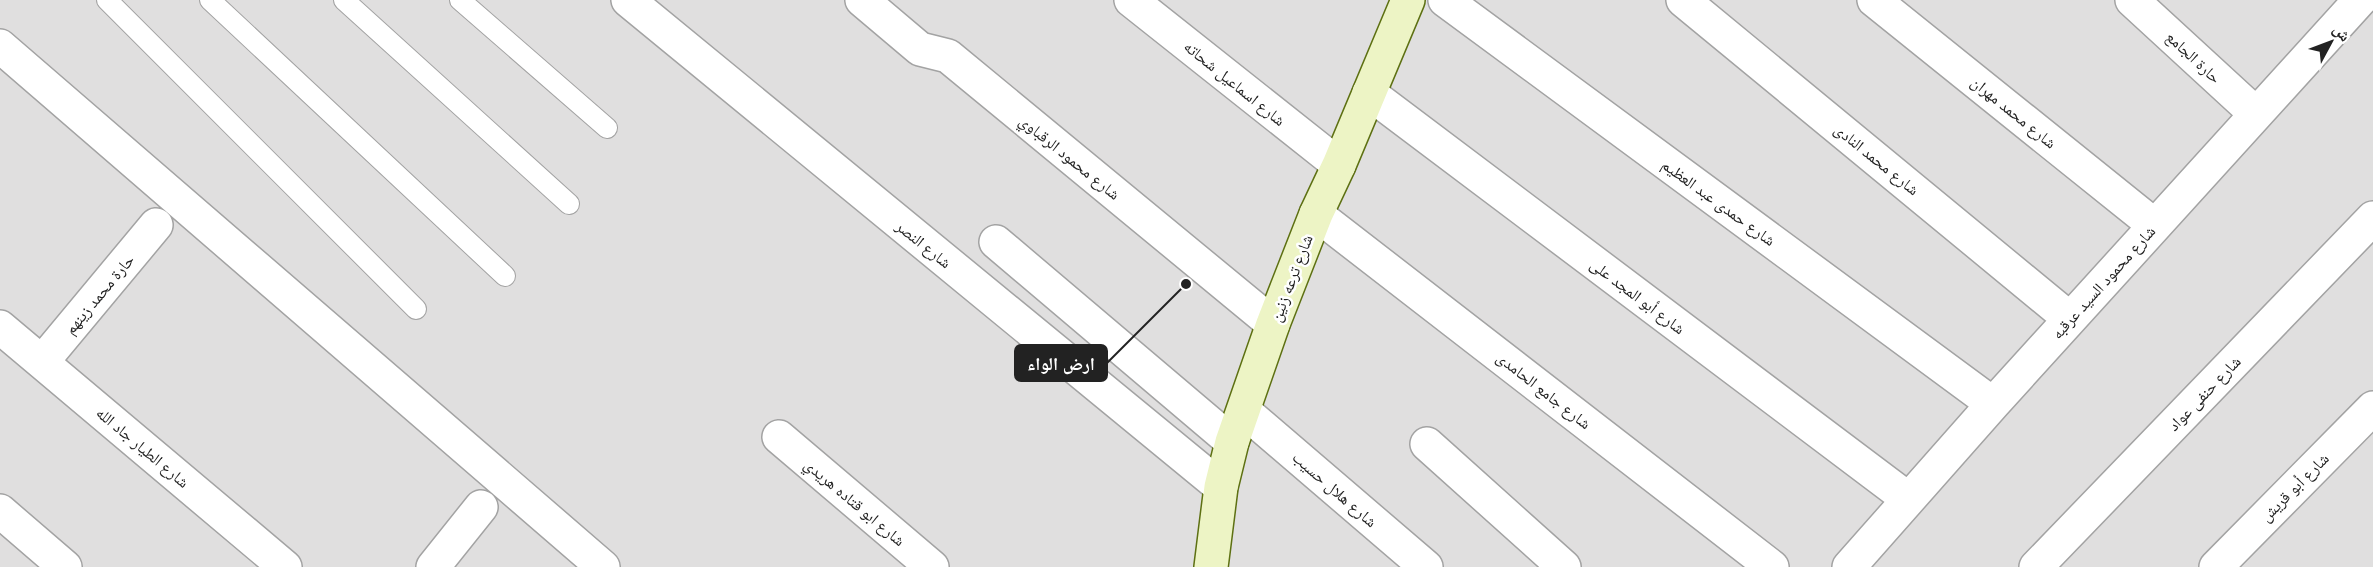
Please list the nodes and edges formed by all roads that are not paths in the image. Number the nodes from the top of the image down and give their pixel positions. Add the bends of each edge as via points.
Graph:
1 (107, 0) edge
2 (210, 0) edge
3 (344, 0) edge
4 (460, 0) edge
5 (628, 0) edge
6 (862, 0) edge
7 (1131, 0) edge
8 (1407, 0) edge
9 (1445, 0) edge
10 (1683, 0) edge
11 (1874, 0) edge
12 (2132, 0) edge
13 (2360, 0) edge
14 (0, 46) edge
15 (1368, 93) junction
16 (2256, 114) junction
17 (607, 128) dead end
18 (1339, 165) junction
19 (569, 204) dead end
20 (1316, 214) junction
21 (2373, 218) edge
22 (156, 225) dead end
23 (2154, 225) junction
24 (996, 242) dead end
25 (505, 276) dead end
26 (416, 309) dead end
27 (2070, 319) junction
28 (1273, 324) junction
29 (0, 327) edge
30 (42, 362) junction
31 (1993, 404) junction
32 (2373, 408) edge
33 (1244, 411) junction
34 (779, 437) dead end
35 (1232, 442) junction
36 (1427, 444) dead end
37 (1221, 487) junction
38 (1908, 499) junction
39 (481, 507) dead end
40 (0, 511) edge
41 (450, 561) edge
42 (65, 567) edge
43 (285, 567) edge
44 (603, 567) edge
45 (932, 567) edge
46 (1211, 567) edge
47 (1426, 567) edge
48 (1564, 567) edge
49 (1772, 567) edge
50 (1849, 567) edge
51 (2036, 567) edge
52 (2216, 567) edge

1 - 26 lane
2 - 25 lane
3 - 19 lane
4 - 17 lane
5 - 37 street, شارع النصر
6 - 28 street, شارع محمود الرقباوي via 921,50 948,56
7 - 18 street, شارع اسماعيل شحاته
8 - 15 street, شارع ترعه زنين
9 - 31 street, شارع حمدى عبد العظيم
10 - 27 street, شارع محمد النادى
11 - 23 street, شارع محمد مهران
12 - 16 street, حارة الجامع
13 - 16 street, شارع محمود السيد عرقبه
14 - 44 street
15 - 18 street, شارع ترعه زنين
15 - 38 street, شارع أبو المجد على
16 - 23 street, شارع محمود السيد عرقبه
18 - 20 street, شارع ترعه زنين
20 - 28 street, شارع ترعه زنين
20 - 49 street, شارع جامع الحامدى
21 - 51 street, شارع حنفى عواد
22 - 30 street, حارة محمد زينهم
23 - 27 street, شارع محمود السيد عرقبه
24 - 35 street
27 - 31 street, شارع محمود السيد عرقبه
28 - 33 street, شارع ترعه زنين
29 - 30 street, شارع الطيار جاد الله
30 - 43 street, شارع الطيار جاد الله
31 - 38 street, شارع محمود السيد عرقبه
32 - 52 street, شارع أبو قريش
33 - 35 street, شارع ترعه زنين
33 - 47 street, شارع هلال حسيب
34 - 45 street, شارع ابو قتاده هريدي
35 - 37 street, شارع ترعه زنين
36 - 48 street
37 - 46 street, شارع ترعه زنين
38 - 50 street, شارع محمود السيد عرقبه
39 - 41 street
40 - 42 street

